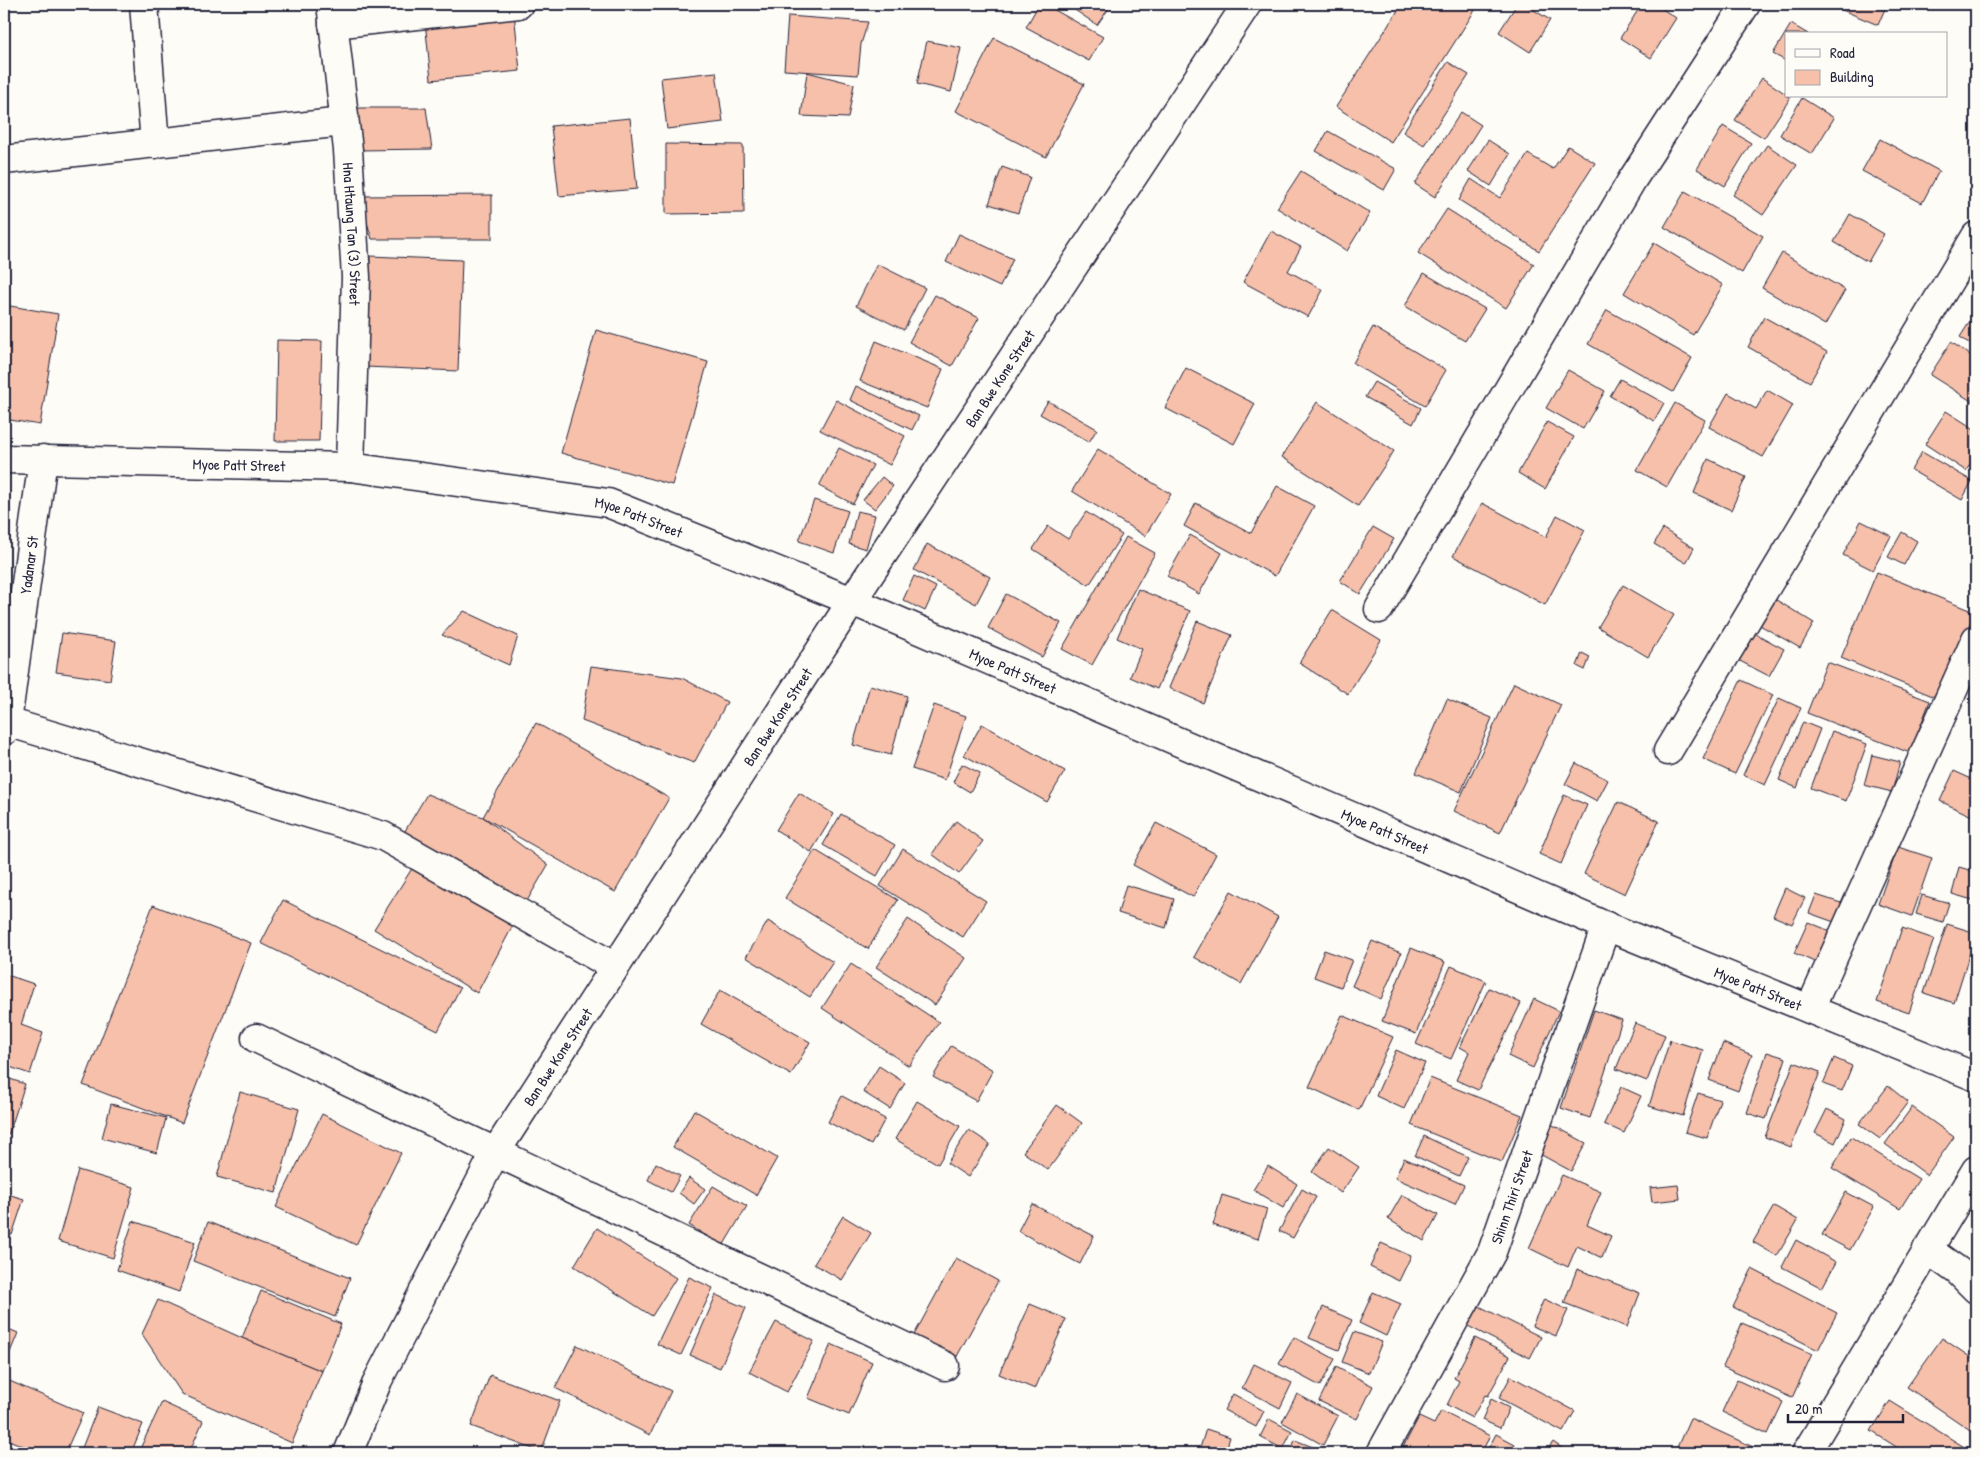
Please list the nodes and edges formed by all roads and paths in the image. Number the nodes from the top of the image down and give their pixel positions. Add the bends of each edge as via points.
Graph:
1 (144, 4) edge
2 (519, 4) edge
3 (1247, 4) edge
4 (1746, 4) edge
5 (332, 14) edge
6 (344, 122) junction
7 (155, 144) junction
8 (4, 160) edge
9 (1976, 236) edge
10 (4, 459) edge
11 (43, 459) junction
12 (350, 467) junction
13 (852, 601) junction
14 (1380, 609) dead end
15 (1976, 638) edge
16 (5, 724) edge
17 (1668, 751) dead end
18 (1606, 926) junction
19 (615, 968) junction
20 (1810, 1009) junction
21 (256, 1038) dead end
22 (1976, 1077) edge
23 (495, 1153) junction
24 (1976, 1170) edge
25 (1927, 1249) junction
26 (1976, 1289) edge
27 (945, 1366) dead end
28 (348, 1453) edge
29 (1381, 1453) edge
30 (1806, 1453) edge

1 - 7 street
2 - 5 street
3 - 13 street, Ban Bwe Kone Street
4 - 14 street via 1632,180
5 - 6 street, Hna Htaung Tan (3) Street
6 - 7 street
6 - 12 street, Hna Htaung Tan (3) Street via 356,277
7 - 8 street
9 - 17 street
10 - 11 street, Myoe Patt Street
11 - 12 street, Myoe Patt Street
11 - 16 street, Yadanar St
12 - 13 street, Myoe Patt Street via 608,503
13 - 18 street, Myoe Patt Street
13 - 19 street, Ban Bwe Kone Street
15 - 20 street
16 - 19 street via 383,836
18 - 20 street, Myoe Patt Street
18 - 29 street, Shinn Thiri Street via 1492,1252
19 - 23 street, Ban Bwe Kone Street
20 - 22 street, Myoe Patt Street
21 - 23 street
23 - 27 street
23 - 28 street, Ban Bwe Kone Street via 378,1380
24 - 25 street
25 - 26 street via 1958,1271
25 - 30 street

